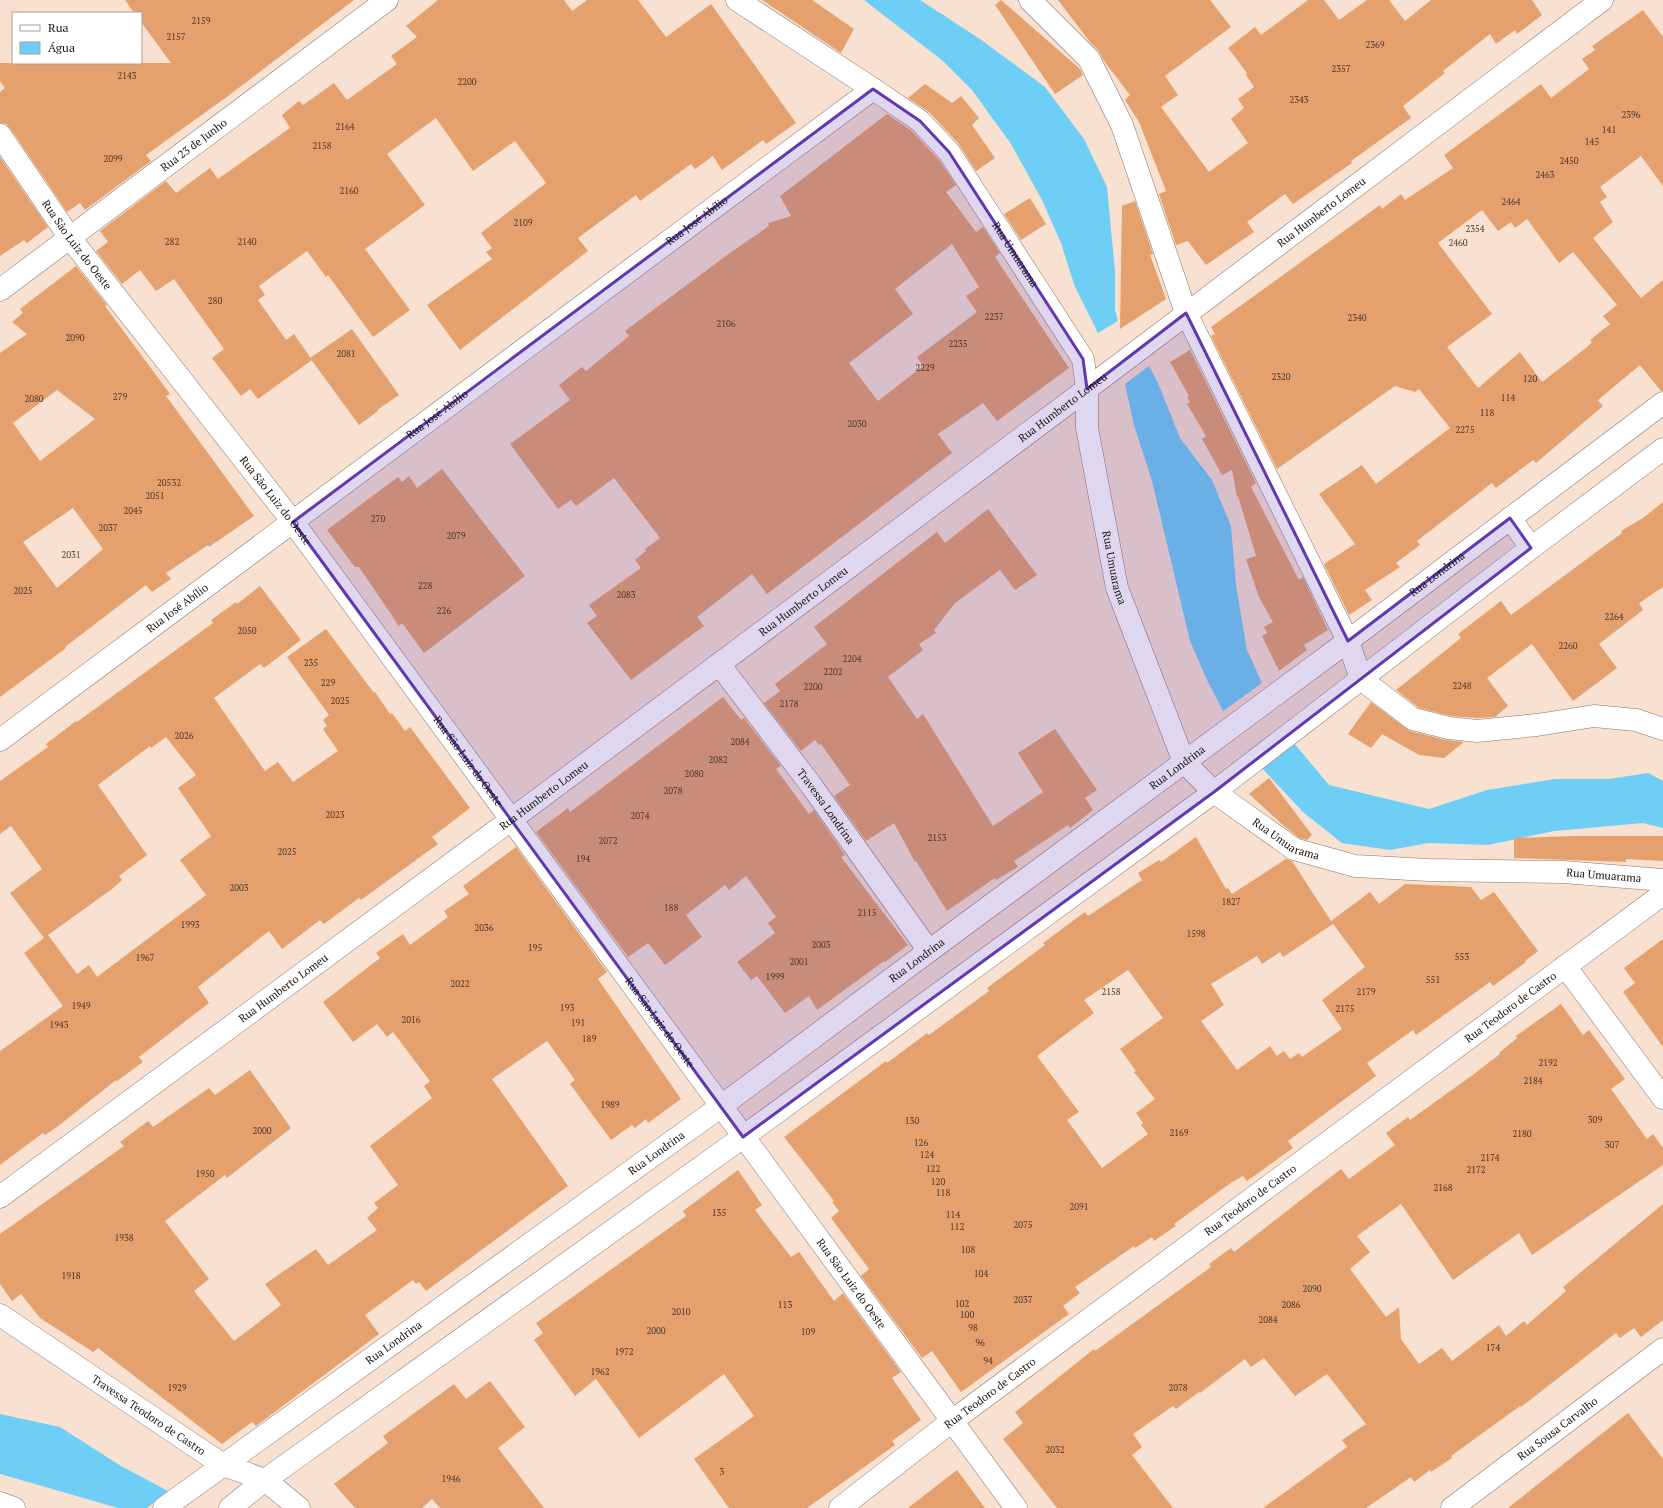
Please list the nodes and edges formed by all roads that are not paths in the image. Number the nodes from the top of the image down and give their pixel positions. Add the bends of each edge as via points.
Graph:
1 (387, 0) edge
2 (737, 0) edge
3 (1030, 0) edge
4 (1602, 0) edge
5 (873, 89) junction
6 (0, 135) edge
7 (70, 238) junction
8 (0, 290) edge
9 (1186, 313) junction
10 (1087, 389) junction
11 (1663, 404) edge
12 (1663, 449) edge
13 (1510, 518) junction
14 (292, 522) junction
15 (1531, 548) junction
16 (1348, 641) junction
17 (719, 664) junction
18 (1361, 679) junction
19 (1663, 729) edge
20 (0, 740) edge
21 (1184, 762) junction
22 (1214, 792) junction
23 (512, 819) junction
24 (1663, 880) edge
25 (1663, 894) edge
26 (929, 951) junction
27 (1565, 966) junction
28 (1663, 1098) edge
29 (720, 1107) junction
30 (743, 1137) junction
31 (0, 1197) edge
32 (0, 1315) edge
33 (1663, 1349) edge
34 (952, 1421) junction
35 (223, 1465) junction
36 (266, 1480) junction
37 (0, 1503) edge
38 (14, 1508) edge
39 (164, 1508) edge
40 (230, 1508) edge
41 (298, 1508) edge
42 (840, 1508) edge
43 (1016, 1508) edge
44 (1452, 1508) edge

1 - 7 street, Rua 23 de Junho
2 - 5 street, Rua Umuarama
3 - 9 street via 1089,59 1122,126
4 - 9 street, Rua Humberto Lomeu
5 - 10 street, Rua Umuarama via 920,121 949,152 1083,359
5 - 14 street, Rua José Abílio
6 - 7 street, Rua São Luiz do Oeste
7 - 8 street, Rua 23 de Junho
7 - 14 street, Rua São Luiz do Oeste
9 - 10 street, Rua Humberto Lomeu
9 - 16 street
10 - 17 street, Rua Humberto Lomeu
10 - 21 street, Rua Umuarama via 1087,428 1117,588
11 - 13 street, Rua Londrina
12 - 15 street
13 - 15 street
13 - 16 street, Rua Londrina
14 - 20 street, Rua José Abílio
14 - 23 street, Rua São Luiz do Oeste
15 - 18 street
16 - 18 street
16 - 21 street, Rua Londrina
17 - 23 street, Rua Humberto Lomeu
17 - 26 street, Travessa Londrina via 811,785
18 - 19 street via 1413,719 1449,728 1478,730 1537,725 1594,716 1636,720
18 - 22 street
21 - 22 street, Rua Umuarama
21 - 26 street, Rua Londrina
22 - 24 street, Rua Umuarama via 1294,849 1355,866 1562,872
22 - 30 street
23 - 29 street, Rua São Luiz do Oeste
23 - 31 street, Rua Humberto Lomeu
25 - 27 street, Rua Teodoro de Castro
26 - 29 street, Rua Londrina
27 - 28 street
27 - 34 street, Rua Teodoro de Castro
29 - 30 street, Rua São Luiz do Oeste
29 - 35 street, Rua Londrina
30 - 34 street, Rua São Luiz do Oeste
30 - 36 street
32 - 35 street, Travessa Teodoro de Castro
33 - 44 street, Rua Sousa Carvalho
34 - 42 street, Rua Teodoro de Castro
34 - 43 street, Rua São Luiz do Oeste
35 - 36 street, Travessa Teodoro de Castro
35 - 39 street, Rua Londrina
36 - 40 street
36 - 41 street, Travessa Teodoro de Castro
37 - 38 street

